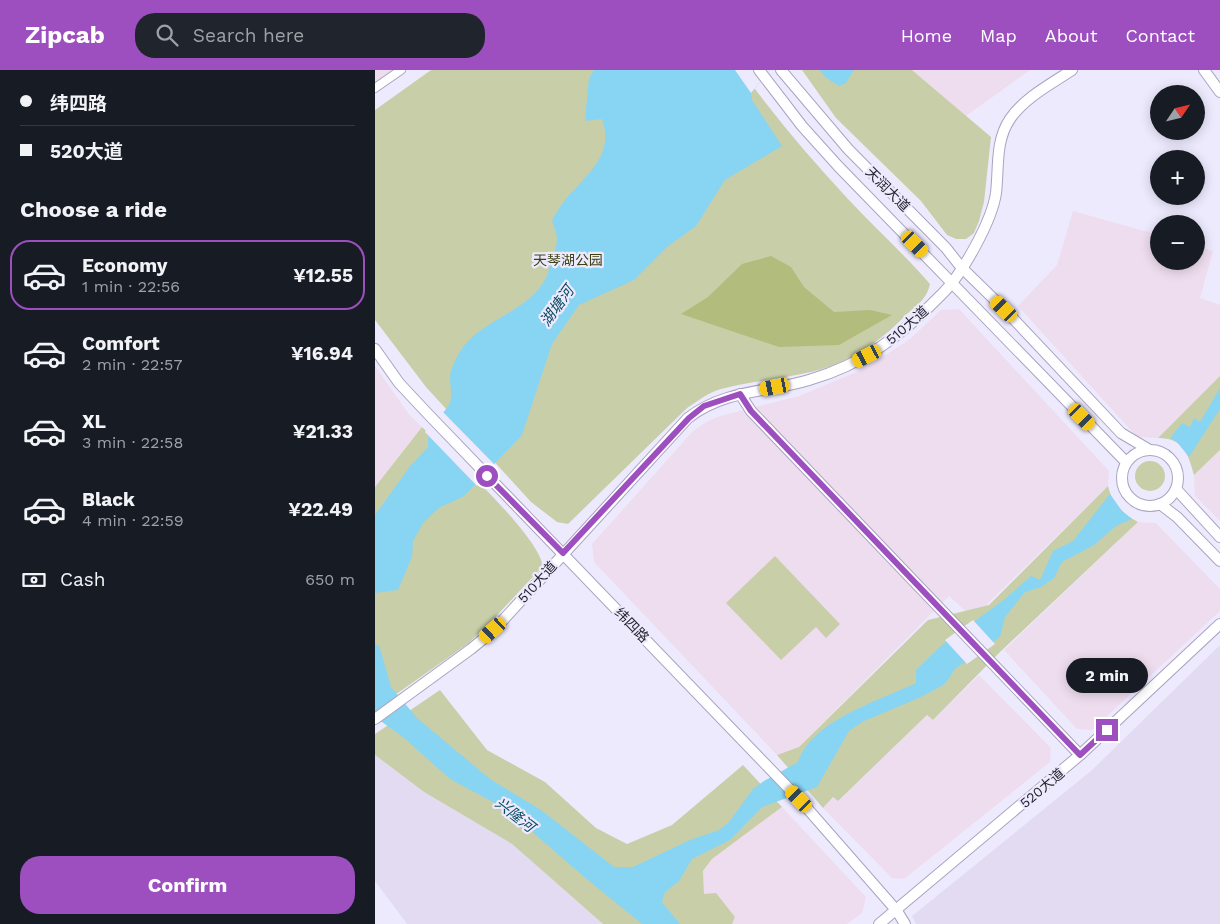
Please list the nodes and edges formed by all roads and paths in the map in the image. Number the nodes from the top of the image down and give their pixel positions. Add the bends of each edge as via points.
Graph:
1 (401, 70) edge
2 (759, 70) edge
3 (781, 70) edge
4 (1072, 70) edge
5 (1205, 70) edge
6 (375, 88) edge
7 (1220, 92) edge
8 (961, 267) junction
9 (952, 282) junction
10 (375, 349) edge
11 (740, 394) junction
12 (1148, 449) junction
13 (1125, 462) junction
14 (1176, 488) junction
15 (1160, 504) junction
16 (1220, 537) edge
17 (563, 553) junction
18 (1220, 561) edge
19 (1220, 624) edge
20 (376, 719) edge
21 (1080, 755) junction
22 (897, 911) junction
23 (879, 924) edge
24 (905, 924) edge

1 - 6 street
2 - 9 street, 天润大道 via 838,166
3 - 8 street, 天润大道 via 848,149
4 - 8 street, 510大道 via 1021,107 1008,121 999,149 996,195 972,254
5 - 7 street
8 - 9 street, 510大道
8 - 12 street, 天润大道 via 1121,433
9 - 11 street, 510大道 via 891,341 843,369 808,381
9 - 13 street, 天润大道
10 - 17 street, 纬四路 via 428,414
11 - 17 street, 510大道 via 704,406 689,418
11 - 21 street via 751,411
12 - 13 street via 1131,455
12 - 14 street, 天润大道 via 1166,454 1173,461 1177,470
13 - 15 street via 1121,479 1128,496 1143,506
14 - 15 street via 1172,496
14 - 16 street
15 - 18 street via 1177,516
17 - 20 street, 510大道 via 493,630
17 - 22 street, 纬四路 via 799,799
19 - 21 street, 520大道
21 - 22 street, 520大道
22 - 23 street, 520大道
22 - 24 street

